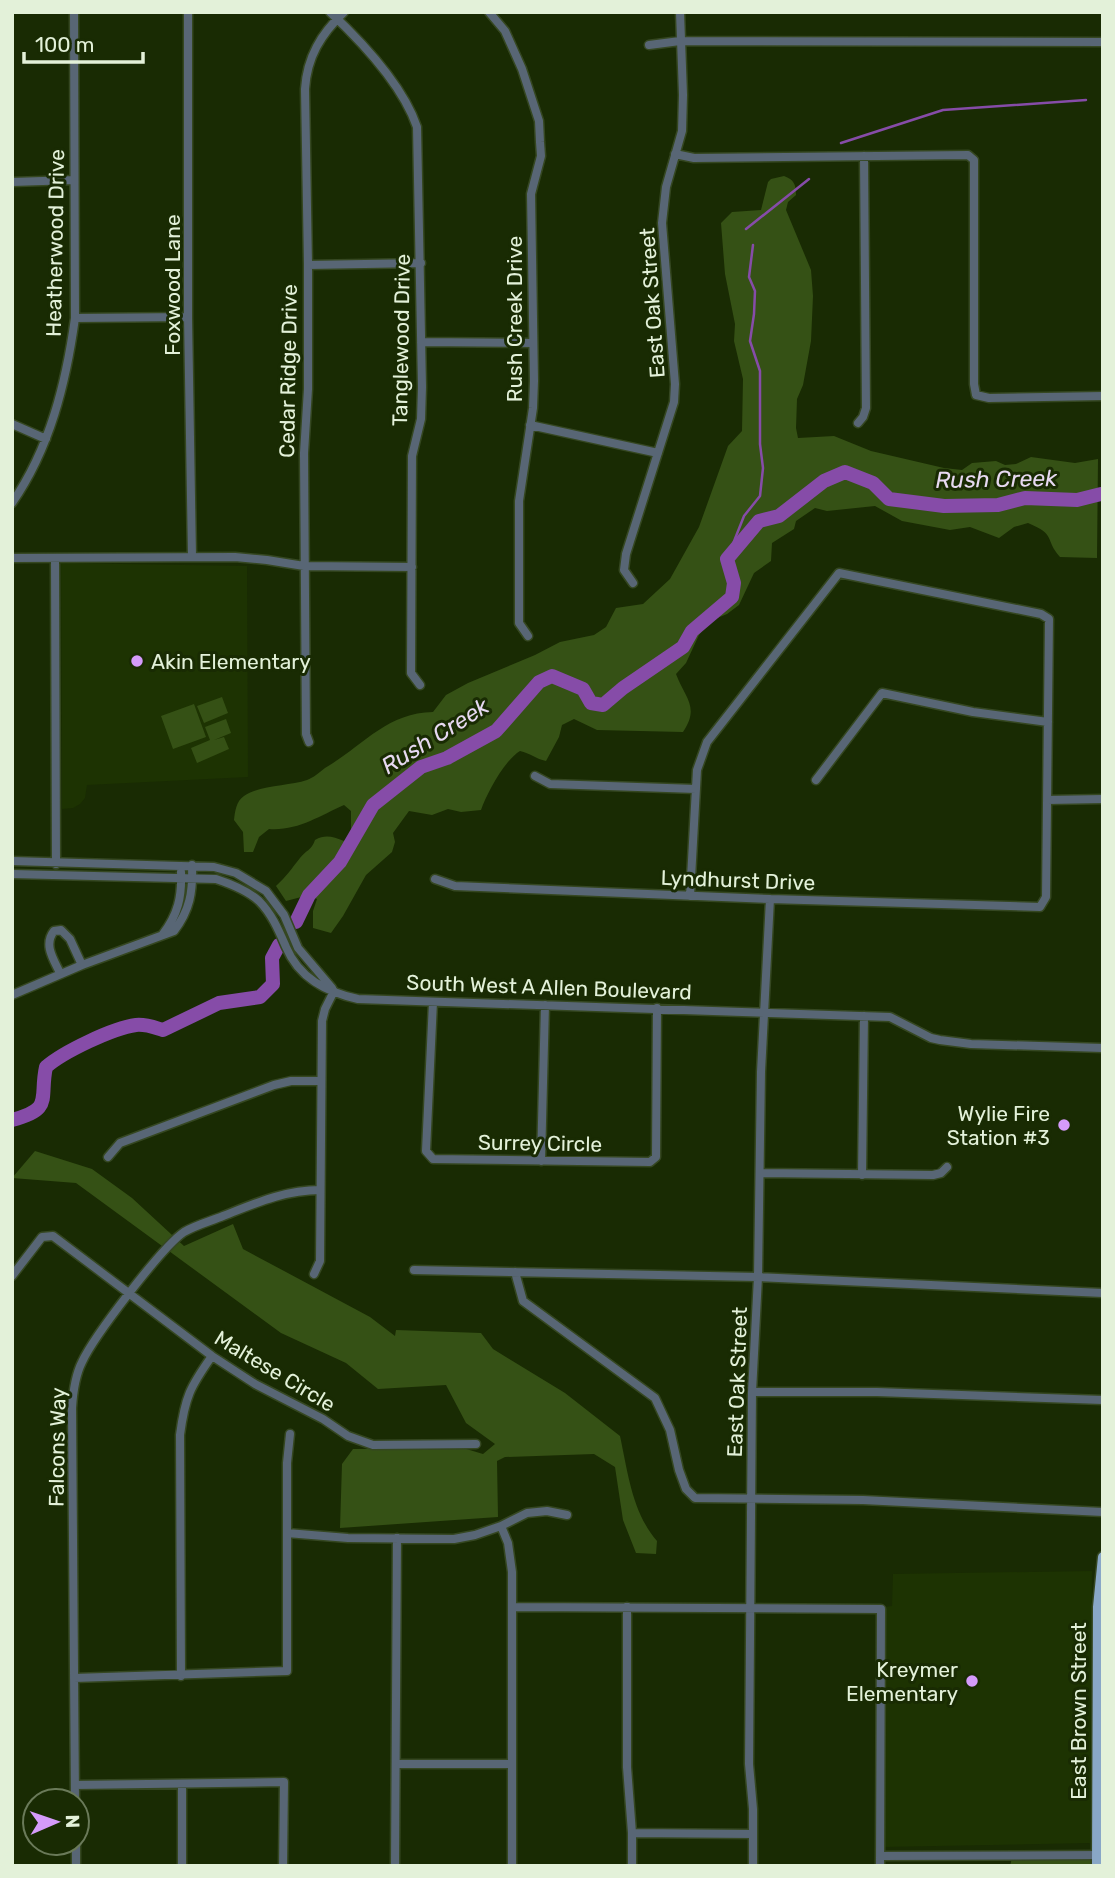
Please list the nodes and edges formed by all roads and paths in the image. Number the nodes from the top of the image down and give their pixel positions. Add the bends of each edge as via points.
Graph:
1 (74, 12) edge
2 (188, 12) edge
3 (344, 12) edge
4 (489, 12) edge
5 (680, 12) edge
6 (334, 16) edge
7 (680, 41) junction
8 (1103, 42) edge
9 (649, 45) dead end
10 (676, 154) junction
11 (864, 156) junction
12 (73, 180) junction
13 (12, 182) edge
14 (421, 263) junction
15 (308, 265) junction
16 (188, 317) junction
17 (75, 318) junction
18 (421, 342) junction
19 (533, 343) junction
20 (1103, 396) edge
21 (858, 423) dead end
22 (12, 425) edge
23 (530, 425) junction
24 (46, 439) junction
25 (658, 453) junction
26 (12, 503) edge
27 (192, 557) junction
28 (12, 558) edge
29 (55, 559) junction
30 (304, 566) junction
31 (412, 567) junction
32 (633, 583) dead end
33 (528, 636) dead end
34 (420, 685) dead end
35 (1048, 722) junction
36 (309, 742) dead end
37 (535, 776) dead end
38 (816, 780) dead end
39 (696, 789) junction
40 (1103, 799) edge
41 (1047, 800) junction
42 (12, 861) edge
43 (56, 862) junction
44 (181, 865) junction
45 (192, 865) junction
46 (12, 874) edge
47 (56, 875) junction
48 (181, 877) junction
49 (192, 878) junction
50 (435, 879) dead end
51 (690, 896) junction
52 (770, 899) junction
53 (163, 934) junction
54 (82, 964) junction
55 (60, 973) junction
56 (334, 991) junction
57 (12, 995) edge
58 (433, 1002) junction
59 (545, 1004) junction
60 (657, 1008) junction
61 (764, 1012) junction
62 (864, 1016) junction
63 (1103, 1048) edge
64 (321, 1081) junction
65 (108, 1157) dead end
66 (541, 1161) junction
67 (947, 1167) dead end
68 (760, 1173) junction
69 (862, 1175) junction
70 (320, 1190) junction
71 (414, 1270) dead end
72 (515, 1272) junction
73 (314, 1274) dead end
74 (12, 1276) edge
75 (758, 1277) junction
76 (1103, 1293) edge
77 (130, 1294) junction
78 (212, 1356) junction
79 (752, 1392) junction
80 (1103, 1400) edge
81 (290, 1434) dead end
82 (476, 1444) dead end
83 (750, 1499) junction
84 (1103, 1512) edge
85 (567, 1515) dead end
86 (501, 1526) junction
87 (287, 1533) junction
88 (397, 1538) junction
89 (1103, 1556) edge
90 (513, 1607) junction
91 (627, 1607) junction
92 (749, 1608) junction
93 (181, 1676) junction
94 (74, 1678) junction
95 (1100, 1703) edge
96 (396, 1763) junction
97 (512, 1764) junction
98 (181, 1784) junction
99 (75, 1785) joint
100 (1100, 1808) edge
101 (632, 1833) junction
102 (753, 1834) junction
103 (1099, 1858) edge
104 (880, 1861) edge
105 (182, 1866) edge
106 (283, 1866) edge
107 (395, 1866) edge
108 (512, 1866) edge
109 (632, 1866) edge
110 (753, 1866) edge

1 - 12 street, Heatherwood Drive
2 - 16 street, Foxwood Lane
3 - 6 street, Cedar Ridge Drive
4 - 19 street, Rush Creek Drive via 511,43 539,121 541,156 531,194
5 - 7 street, East Oak Street
6 - 14 street, Tanglewood Drive via 411,108 417,127
6 - 15 street, Cedar Ridge Drive via 307,67
7 - 8 street
7 - 9 street
7 - 10 street, East Oak Street via 682,131
10 - 11 street via 694,158
10 - 25 street, East Oak Street via 666,187 663,223 674,402
11 - 20 street via 968,155 974,160 976,395
11 - 21 street via 866,408
12 - 13 street
12 - 17 street, Heatherwood Drive
14 - 15 street
14 - 18 street, Tanglewood Drive
15 - 30 street, Cedar Ridge Drive
16 - 17 street
16 - 27 street, Foxwood Lane
17 - 24 street, Heatherwood Drive via 63,389
18 - 19 street
18 - 31 street, Tanglewood Drive via 421,419 412,456
19 - 23 street, Rush Creek Drive
22 - 24 street
23 - 25 street
23 - 33 street, Rush Creek Drive via 519,514 519,623
24 - 26 street, Heatherwood Drive
25 - 32 street, East Oak Street via 626,554 624,570
27 - 29 street
27 - 30 street
28 - 29 street
29 - 43 street
30 - 31 street
30 - 36 street, Cedar Ridge Drive
31 - 34 street, Tanglewood Drive via 411,673
35 - 38 street via 882,693
35 - 39 street via 1049,619 839,573 707,742
35 - 41 street
37 - 39 street via 550,784
39 - 51 street
40 - 41 street
41 - 52 street, Lyndhurst Drive via 1046,897 1040,907
42 - 43 street
43 - 44 street
43 - 47 street
44 - 45 street
44 - 48 street
45 - 49 street
45 - 56 street via 236,873 266,891 284,915 302,953
46 - 47 street, South West A Allen Boulevard
47 - 48 street, South West A Allen Boulevard
48 - 49 street, South West A Allen Boulevard
48 - 53 street via 175,919
49 - 53 street via 188,908 173,931
49 - 56 street, South West A Allen Boulevard via 232,884 261,902 297,966 313,983
50 - 51 street, Lyndhurst Drive via 455,886
51 - 52 street, Lyndhurst Drive
52 - 61 street, East Oak Street
53 - 54 street
54 - 55 street
54 - 55 street via 70,939 61,930 54,931 48,944
55 - 57 street
56 - 58 street, South West A Allen Boulevard via 367,1000
56 - 64 street via 322,1021
58 - 59 street, South West A Allen Boulevard
58 - 66 street, Surrey Circle via 429,1157
59 - 60 street, South West A Allen Boulevard
59 - 66 street
60 - 61 street, South West A Allen Boulevard
60 - 66 street, Surrey Circle via 656,1157 642,1162
61 - 62 street, South West A Allen Boulevard
61 - 68 street, East Oak Street
62 - 63 street, South West A Allen Boulevard via 890,1017 940,1040
62 - 69 street
64 - 65 street via 274,1086 120,1143
64 - 70 street
67 - 69 street via 933,1175
68 - 69 street
68 - 75 street, East Oak Street
70 - 73 street via 320,1261
70 - 77 street, Falcons Way via 278,1195 183,1233
71 - 72 street
72 - 75 street
72 - 83 street via 523,1301 655,1398 670,1430 686,1489 695,1498
74 - 77 street, Maltese Circle via 39,1240 54,1236
75 - 76 street
75 - 79 street, East Oak Street
77 - 78 street, Maltese Circle
77 - 94 street, Falcons Way via 87,1352 73,1396
78 - 82 street, Maltese Circle via 348,1436 373,1445
78 - 93 street via 191,1385 180,1434
79 - 80 street
79 - 83 street, East Oak Street
81 - 87 street
83 - 84 street
83 - 92 street, East Oak Street
85 - 86 street via 527,1513
86 - 88 street via 454,1539
86 - 90 street via 512,1558
87 - 88 street
87 - 93 street via 287,1671
88 - 96 street
89 - 95 main road, East Brown Street via 1098,1606
90 - 91 street
90 - 97 street
91 - 92 street
91 - 101 street via 627,1767
92 - 102 street, East Oak Street
92 - 104 street via 881,1609
93 - 94 street
94 - 99 street, Falcons Way
95 - 100 main road, East Brown Street
96 - 97 street
96 - 107 street
97 - 108 street
98 - 99 street
98 - 105 street
98 - 106 street via 284,1782
100 - 103 main road, East Brown Street
101 - 102 street
101 - 109 street
102 - 110 street, East Oak Street
103 - 104 street

